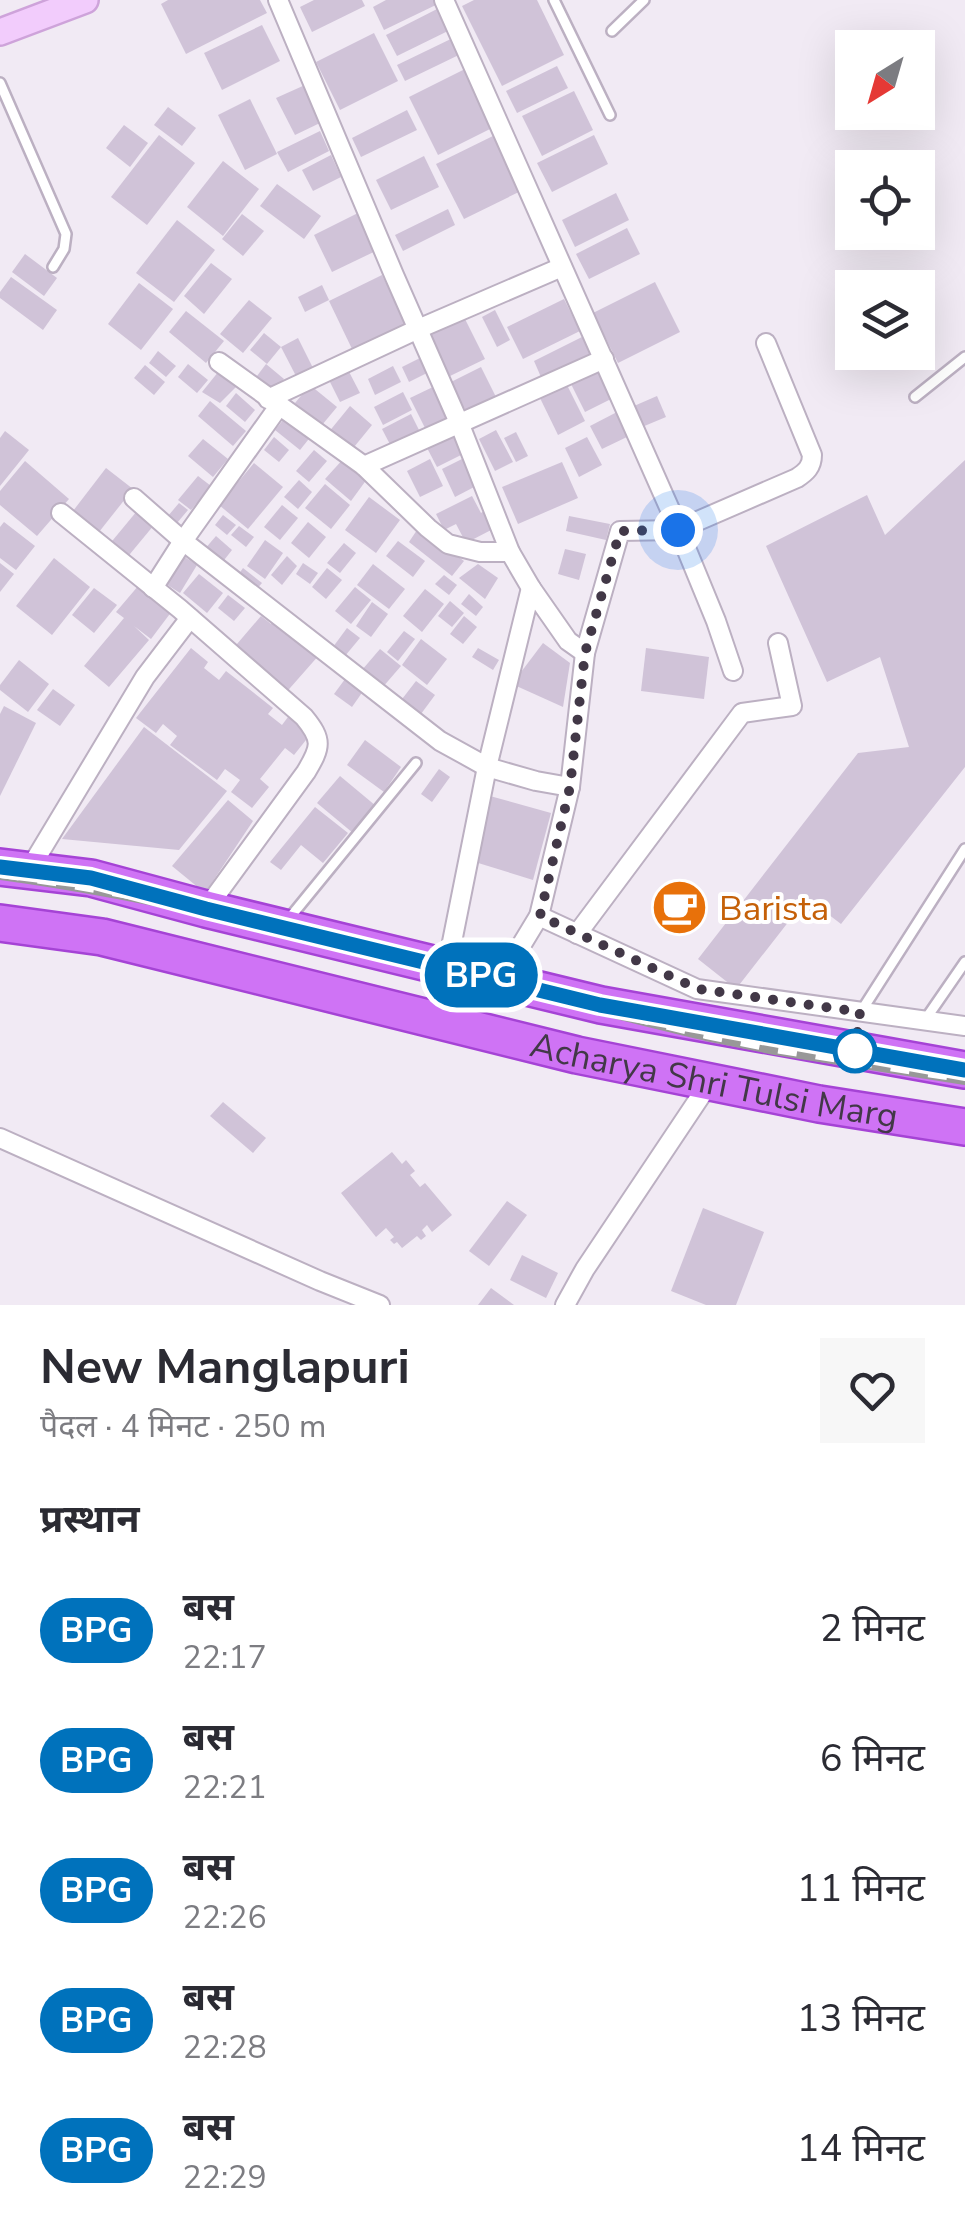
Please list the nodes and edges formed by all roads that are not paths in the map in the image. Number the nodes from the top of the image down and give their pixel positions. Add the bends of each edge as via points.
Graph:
1 (84, 0) edge
2 (278, 0) edge
3 (444, 0) edge
4 (554, 0) edge
5 (644, 0) edge
6 (612, 31) dead end
7 (0, 32) edge
8 (0, 83) edge
9 (610, 115) dead end
10 (53, 267) dead end
11 (562, 267) junction
12 (418, 329) junction
13 (766, 342) dead end
14 (965, 356) edge
15 (604, 359) junction
16 (219, 362) dead end
17 (915, 397) dead end
18 (273, 402) junction
19 (460, 424) junction
20 (364, 466) junction
21 (134, 498) dead end
22 (61, 512) dead end
23 (678, 530) junction
24 (183, 541) junction
25 (510, 552) junction
26 (153, 588) junction
27 (531, 588) junction
28 (190, 618) junction
29 (778, 643) dead end
30 (585, 653) junction
31 (733, 670) dead end
32 (416, 762) dead end
33 (487, 766) junction
34 (570, 787) junction
35 (965, 849) edge
36 (15, 868) edge
37 (206, 909) junction
38 (540, 916) junction
39 (0, 923) edge
40 (282, 927) junction
41 (577, 934) junction
42 (0, 935) edge
43 (965, 962) edge
44 (447, 967) junction
45 (515, 984) junction
46 (600, 1005) junction
47 (860, 1012) junction
48 (925, 1020) junction
49 (965, 1026) edge
50 (596, 1059) junction
51 (965, 1070) edge
52 (702, 1094) junction
53 (965, 1127) edge
54 (0, 1138) edge
55 (965, 1141) edge
56 (380, 1305) edge
57 (565, 1305) edge

1 - 7 street
2 - 12 street
3 - 11 street
4 - 9 lane
5 - 6 lane
8 - 10 lane via 66,234
11 - 12 street
11 - 15 street
12 - 18 street
12 - 19 street
13 - 23 street via 812,463 797,478
14 - 17 lane
15 - 19 street
15 - 23 street
16 - 18 street
18 - 20 street
18 - 24 street
19 - 20 street
19 - 25 street
20 - 25 street via 448,544
21 - 24 street
22 - 26 street
23 - 30 street via 620,531
23 - 31 street
24 - 26 street
24 - 33 street via 440,741
25 - 27 street
26 - 28 street
27 - 30 street
27 - 33 street
28 - 36 street
28 - 37 street via 304,717 319,744 306,772
29 - 41 street via 792,706 742,713
30 - 34 street
32 - 40 lane
33 - 34 street
33 - 44 street
34 - 38 street
35 - 47 lane
36 - 37 highway, Acharya Shri Tulsi Marg via 91,878
37 - 40 highway, Acharya Shri Tulsi Marg
38 - 41 street
38 - 45 street via 520,948
39 - 50 highway, Acharya Shri Tulsi Marg via 102,937
40 - 44 highway, Acharya Shri Tulsi Marg
41 - 47 street via 698,989
42 - 52 street via 154,959
43 - 48 lane
44 - 45 highway, Acharya Shri Tulsi Marg
45 - 46 highway, Acharya Shri Tulsi Marg
46 - 50 highway
46 - 51 highway, Acharya Shri Tulsi Marg
47 - 48 street
48 - 49 street
50 - 53 highway, Acharya Shri Tulsi Marg
52 - 55 street
52 - 57 street
54 - 56 street

